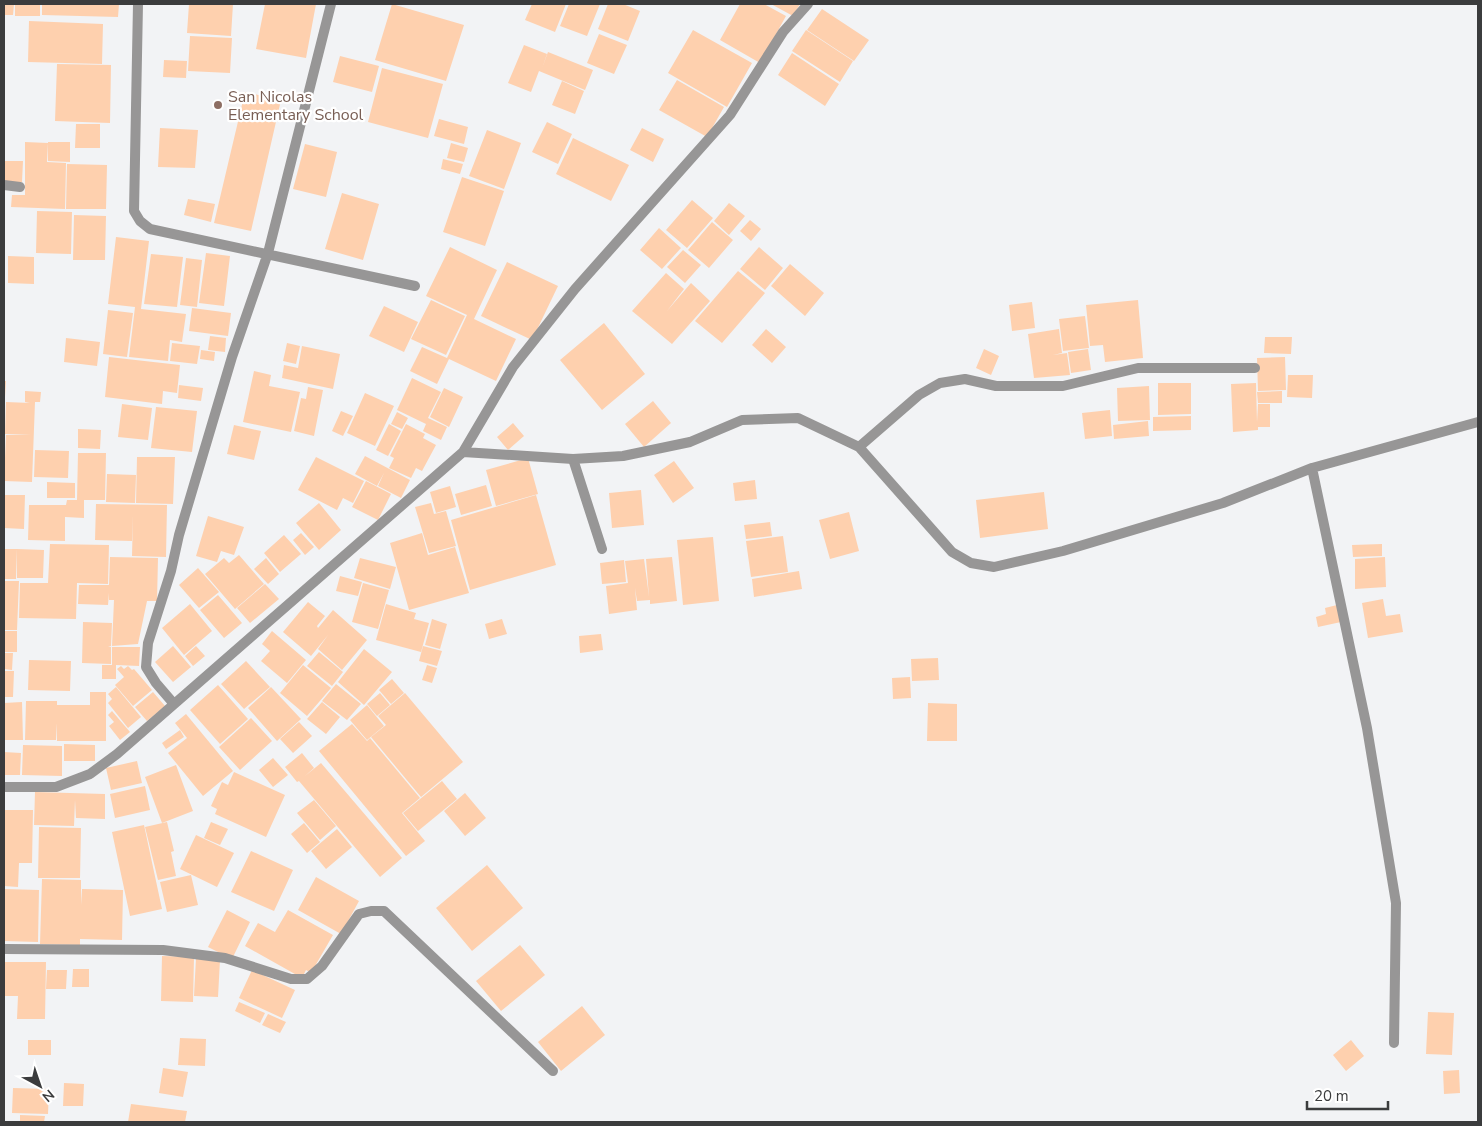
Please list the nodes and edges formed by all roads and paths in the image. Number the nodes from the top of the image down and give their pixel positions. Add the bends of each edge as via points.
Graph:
1 (138, 4) edge
2 (331, 4) edge
3 (808, 4) edge
4 (4, 185) edge
5 (20, 187) dead end
6 (268, 253) junction
7 (415, 286) dead end
8 (1254, 368) dead end
9 (1478, 422) edge
10 (859, 448) junction
11 (463, 452) junction
12 (573, 458) junction
13 (1312, 468) junction
14 (602, 549) dead end
15 (174, 704) junction
16 (4, 787) edge
17 (4, 949) edge
18 (1394, 1043) dead end
19 (553, 1071) dead end

1 - 6 street via 134,211 150,229
2 - 6 street
3 - 11 street via 784,32 730,114 576,289 513,367
4 - 5 street
6 - 7 street
6 - 15 street via 232,357 148,643 146,668
8 - 10 street via 1138,368 1063,386 996,386 965,378 940,383 919,395
9 - 13 street
10 - 12 street via 798,418 742,420 690,442 623,456
10 - 13 street via 952,552 971,563 994,567 1063,551 1223,503
11 - 12 street
11 - 15 street
12 - 14 street
13 - 18 street via 1367,728 1396,903
15 - 16 street via 90,774 56,786
17 - 19 street via 163,950 225,958 291,979 307,979 322,966 359,914 384,911

